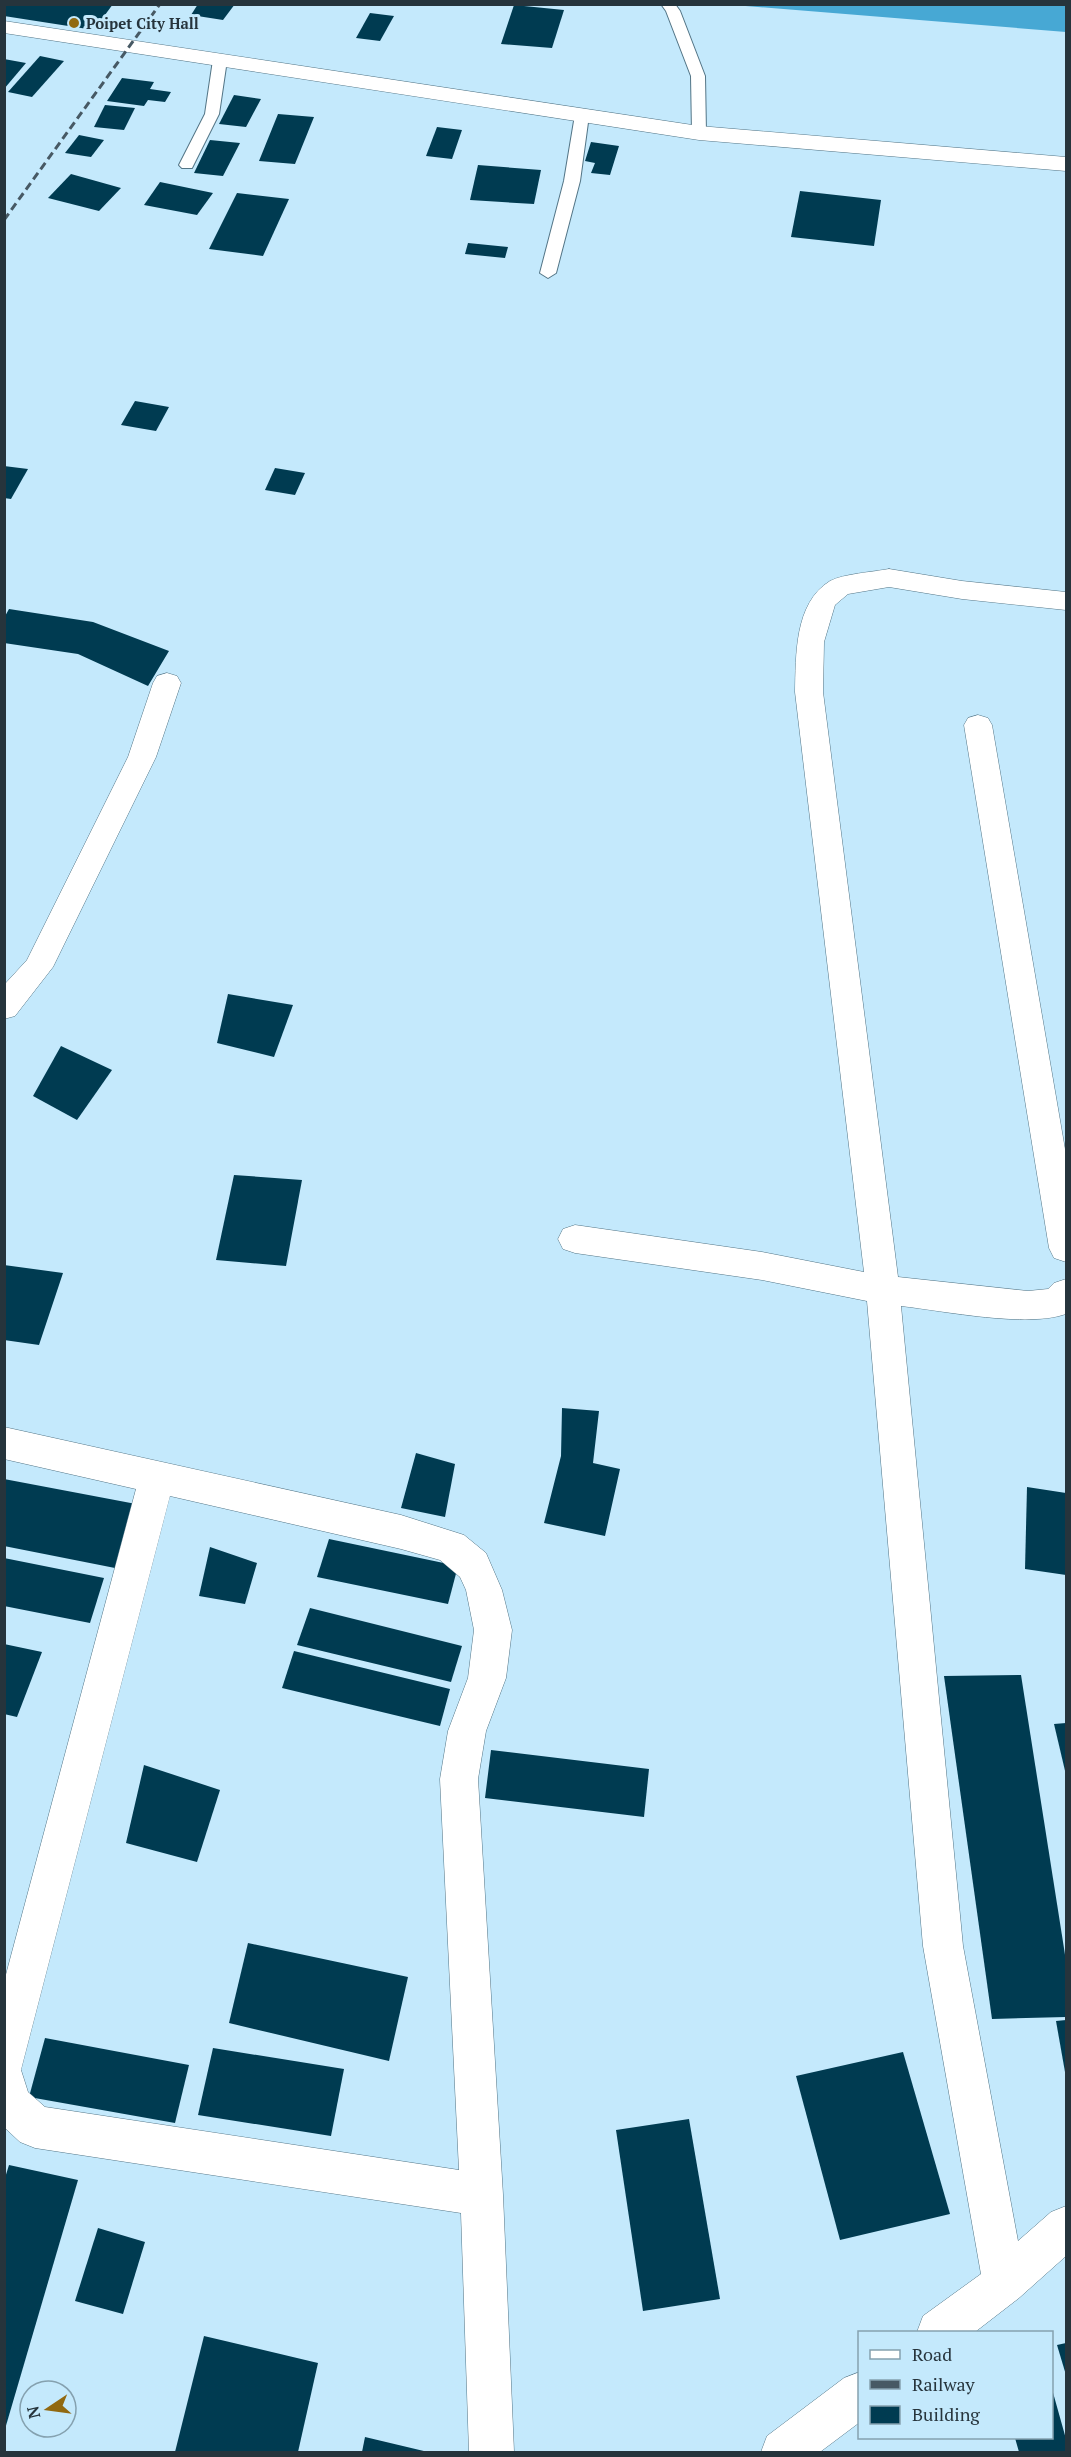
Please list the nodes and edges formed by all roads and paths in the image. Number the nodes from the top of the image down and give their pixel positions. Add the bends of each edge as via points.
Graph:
1 (668, 4) edge
2 (4, 27) edge
3 (220, 60) junction
4 (582, 115) junction
5 (699, 133) junction
6 (1066, 164) edge
7 (187, 165) dead end
8 (548, 273) dead end
9 (1066, 601) edge
10 (167, 683) dead end
11 (978, 725) dead end
12 (4, 1006) edge
13 (575, 1239) dead end
14 (1066, 1248) edge
15 (883, 1290) junction
16 (1066, 1293) edge
17 (4, 1443) edge
18 (157, 1477) junction
19 (4, 2061) edge
20 (4, 2080) edge
21 (482, 2195) junction
22 (1066, 2227) edge
23 (1004, 2283) junction
24 (940, 2331) edge
25 (858, 2396) edge
26 (492, 2452) edge
27 (783, 2452) edge

1 - 5 lane via 698,76
2 - 3 street
3 - 4 street
3 - 7 lane via 212,114
4 - 5 street
4 - 8 lane via 572,181
5 - 6 street
9 - 15 street via 889,578 840,587 831,594 823,601 810,642 809,692
10 - 12 street via 142,757 38,967
11 - 14 street
13 - 15 street via 762,1266
15 - 16 street via 1028,1306 1057,1304
15 - 23 street via 943,1946
17 - 18 street
18 - 19 street
18 - 21 street via 401,1532 451,1547 474,1565 494,1630 487,1678 467,1731 459,1779
20 - 21 street via 11,2104 35,2127
21 - 26 street
22 - 23 street
23 - 24 street
25 - 27 street

